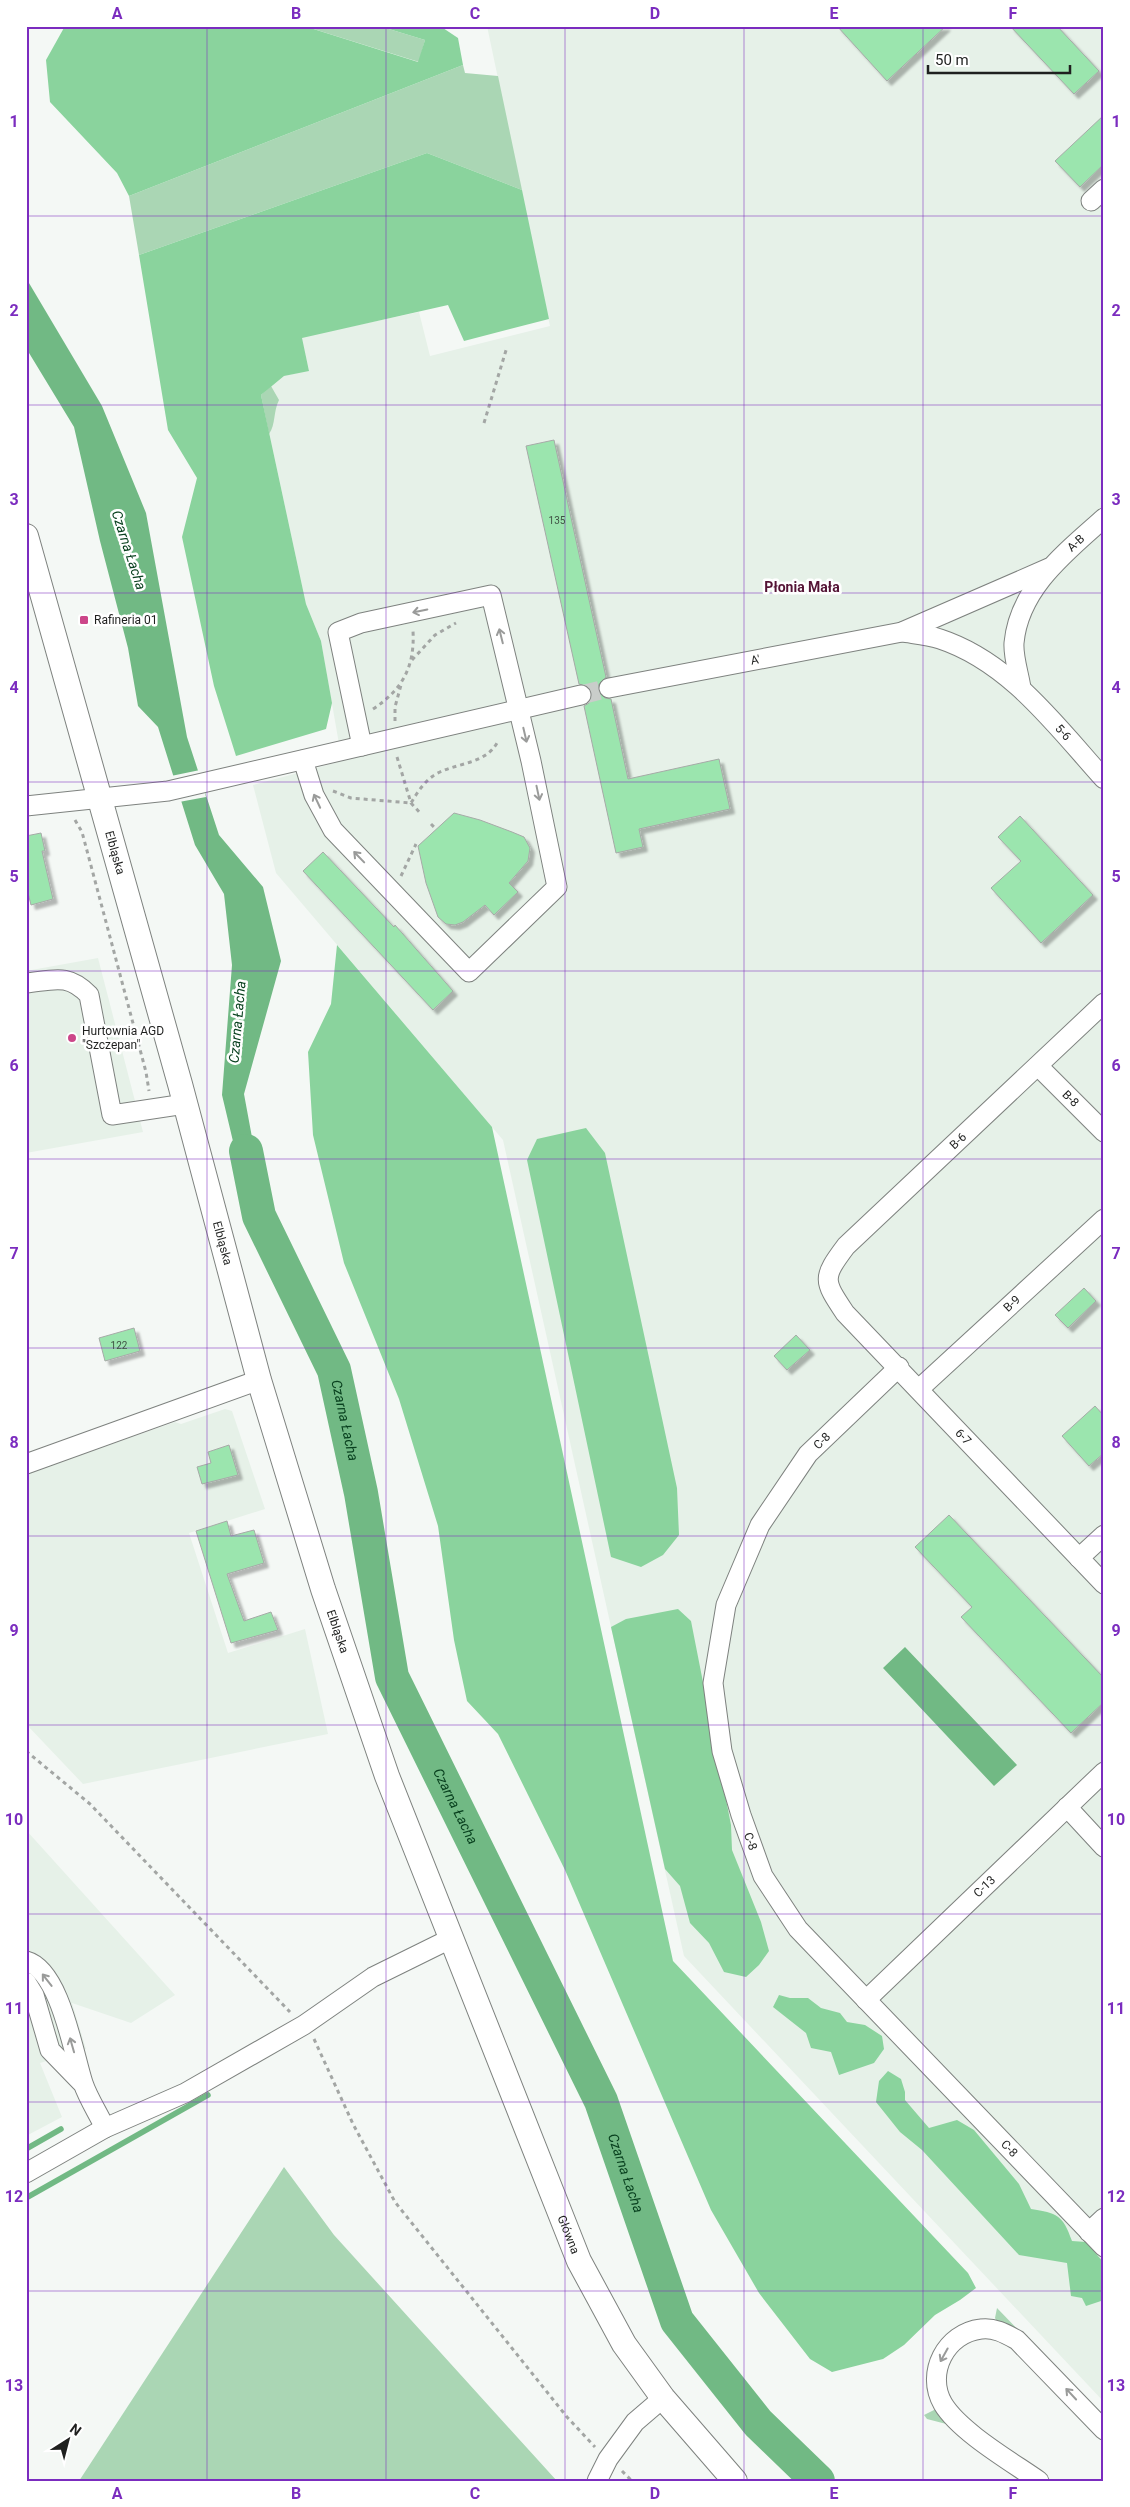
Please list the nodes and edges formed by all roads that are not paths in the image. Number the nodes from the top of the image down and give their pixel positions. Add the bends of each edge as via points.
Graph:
1 (1104, 518) edge
2 (26, 536) edge
3 (1049, 568) junction
4 (902, 632) junction
5 (609, 688) tunnel mouth
6 (1021, 688) junction
7 (581, 695) tunnel mouth
8 (519, 709) junction
9 (362, 746) junction
10 (303, 760) junction
11 (1104, 779) edge
12 (100, 798) junction
13 (26, 806) edge
14 (26, 983) edge
15 (1104, 1004) edge
16 (1038, 1066) junction
17 (185, 1104) junction
18 (1104, 1132) edge
19 (1104, 1219) edge
20 (828, 1287) joint
21 (899, 1367) junction
22 (259, 1380) junction
23 (920, 1389) junction
24 (26, 1464) edge
25 (1104, 1535) edge
26 (1079, 1558) junction
27 (1104, 1584) edge
28 (1104, 1772) edge
29 (1067, 1807) junction
30 (1104, 1847) edge
31 (454, 1949) junction
32 (26, 1961) edge
33 (26, 1982) edge
34 (866, 2000) junction
35 (84, 2085) junction
36 (105, 2128) junction
37 (26, 2173) edge
38 (1104, 2218) edge
39 (1089, 2232) junction
40 (1104, 2247) edge
41 (663, 2398) junction
42 (1104, 2430) edge
43 (597, 2481) edge
44 (735, 2481) edge
45 (1039, 2481) edge

1 - 3 street, A-B
2 - 12 main road, Elbląska
3 - 4 street, A'
3 - 6 street via 1023,608 1014,644
4 - 5 street, A'
4 - 6 street, A' via 940,639 978,658
6 - 11 street, 5-6
7 - 8 street
8 - 9 street
8 -> 9 street via 491,594 361,623 338,632
8 -> 10 street via 557,888 469,972 333,830 314,795
9 - 10 street
10 - 12 street via 168,791
12 - 13 street
12 - 17 main road, Elbląska
14 - 17 street via 64,978 79,984 89,995 112,1115
15 - 16 street, B-6
16 - 18 street, B-8
16 - 20 street, B-6 via 846,1246 829,1268
17 - 22 main road, Elbląska
19 - 23 street, B-9
20 - 21 street, 6-7 via 845,1313
21 - 23 street, 6-7
21 - 34 street, C-8 via 808,1454 760,1526 726,1605 713,1683 722,1751 763,1876 798,1929
22 - 24 street
22 - 31 main road, Elbląska via 323,1589 387,1776
23 - 26 street, 6-7
25 - 26 street
26 - 27 street, 6-7
28 - 29 street, C-13
29 - 30 street
29 - 34 street, C-13
31 - 36 street via 373,1977 304,2025 185,2093
31 - 41 main road, Główna via 579,2261 624,2344
35 -> 32 street via 54,1988 34,1963
33 - 35 street via 34,1995 50,2050
34 - 39 street, C-8
35 - 36 street
36 - 37 street
38 - 39 street
39 - 40 street, C-8
41 - 43 street via 635,2422 608,2459
41 - 44 main road, Główna
42 -> 45 street via 1017,2340 1001,2331 983,2328 966,2332 951,2343 941,2356 937,2371 937,2390 943,2404 962,2426

